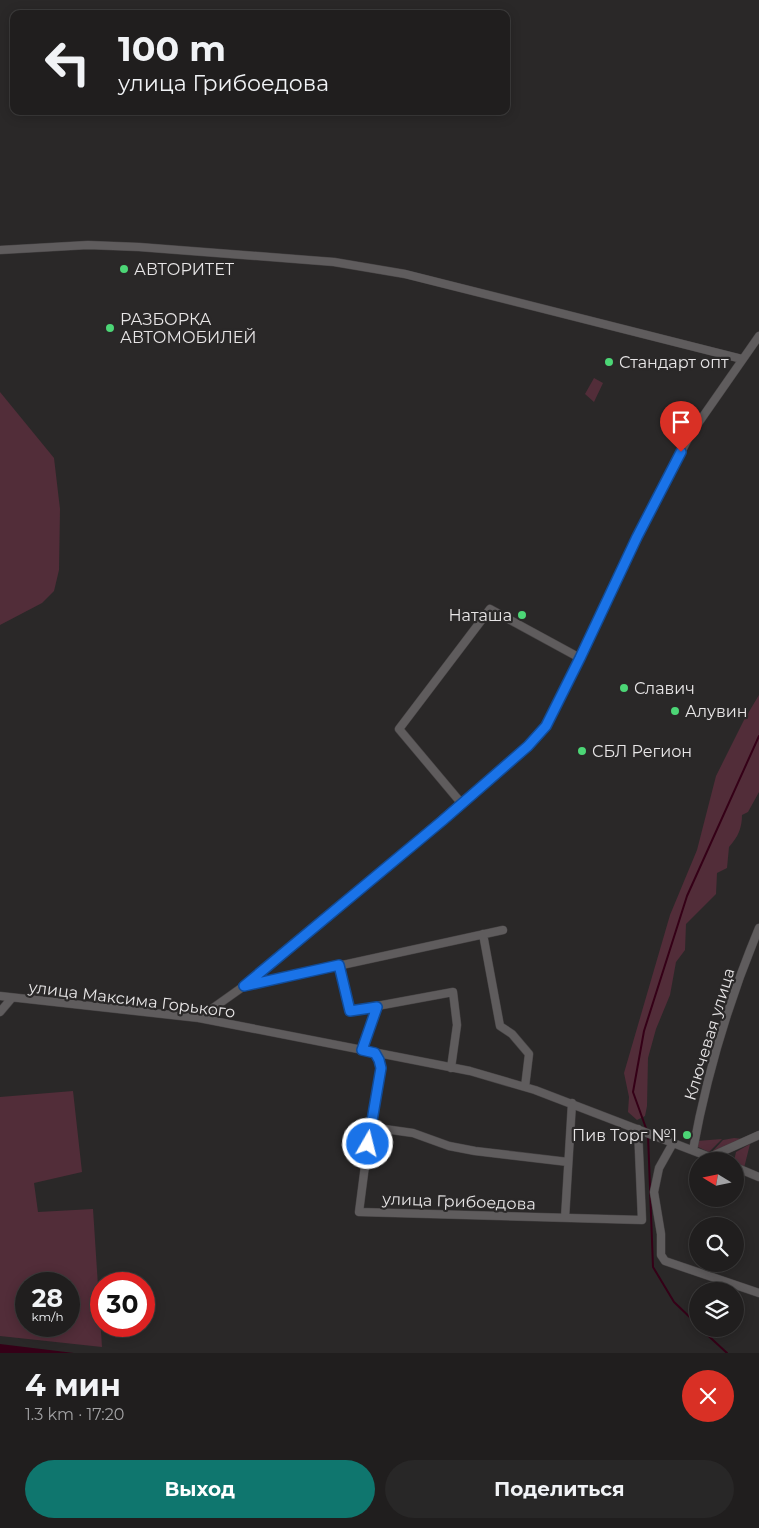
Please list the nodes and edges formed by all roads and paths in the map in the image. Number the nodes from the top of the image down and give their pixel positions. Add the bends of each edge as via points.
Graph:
1 (0, 250) edge
2 (759, 336) edge
3 (742, 359) junction
4 (580, 658) junction
5 (462, 804) junction
6 (759, 928) edge
7 (503, 930) dead end
8 (483, 934) junction
9 (339, 965) junction
10 (244, 986) junction
11 (0, 996) edge
12 (11, 999) junction
13 (377, 1007) junction
14 (0, 1012) edge
15 (199, 1018) junction
16 (362, 1050) junction
17 (375, 1053) junction
18 (451, 1068) junction
19 (525, 1087) junction
20 (572, 1103) junction
21 (370, 1127) junction
22 (638, 1129) junction
23 (759, 1135) edge
24 (673, 1143) junction
25 (692, 1150) junction
26 (696, 1152) edge
27 (723, 1152) edge
28 (568, 1162) junction
29 (744, 1171) edge
30 (759, 1177) edge
31 (565, 1218) junction
32 (759, 1293) edge

1 - 3 street via 88,245 334,262 405,274
2 - 3 street
3 - 4 street via 690,435
4 - 5 street via 546,726
4 - 5 street via 490,609 399,729
5 - 10 street
6 - 25 street, Ключевая улица via 737,981 720,1035
7 - 8 street
8 - 9 street
8 - 19 street via 500,1026 512,1034 529,1054
9 - 10 street
9 - 13 street via 350,1011
10 - 15 street
11 - 12 street, улица Максима Горького
12 - 14 street
12 - 15 street, улица Максима Горького
13 - 16 street
13 - 18 street via 453,992 457,1025
15 - 16 street, улица Максима Горького
16 - 17 street, улица Максима Горького
17 - 18 street, улица Максима Горького
17 - 21 street, улица Грибоедова via 381,1068
18 - 19 street, улица Максима Горького
19 - 20 street, улица Максима Горького
20 - 22 street, улица Максима Горького
20 - 28 street
21 - 28 street via 413,1133 458,1148
21 - 31 street, улица Грибоедова via 360,1212
22 - 24 street, улица Максима Горького
22 - 31 street, улица Грибоедова via 642,1220
23 - 27 street
24 - 25 street, улица Максима Горького
24 - 32 street via 659,1168 654,1192 661,1255 665,1262
25 - 26 street, улица Максима Горького
28 - 31 street
29 - 30 street

